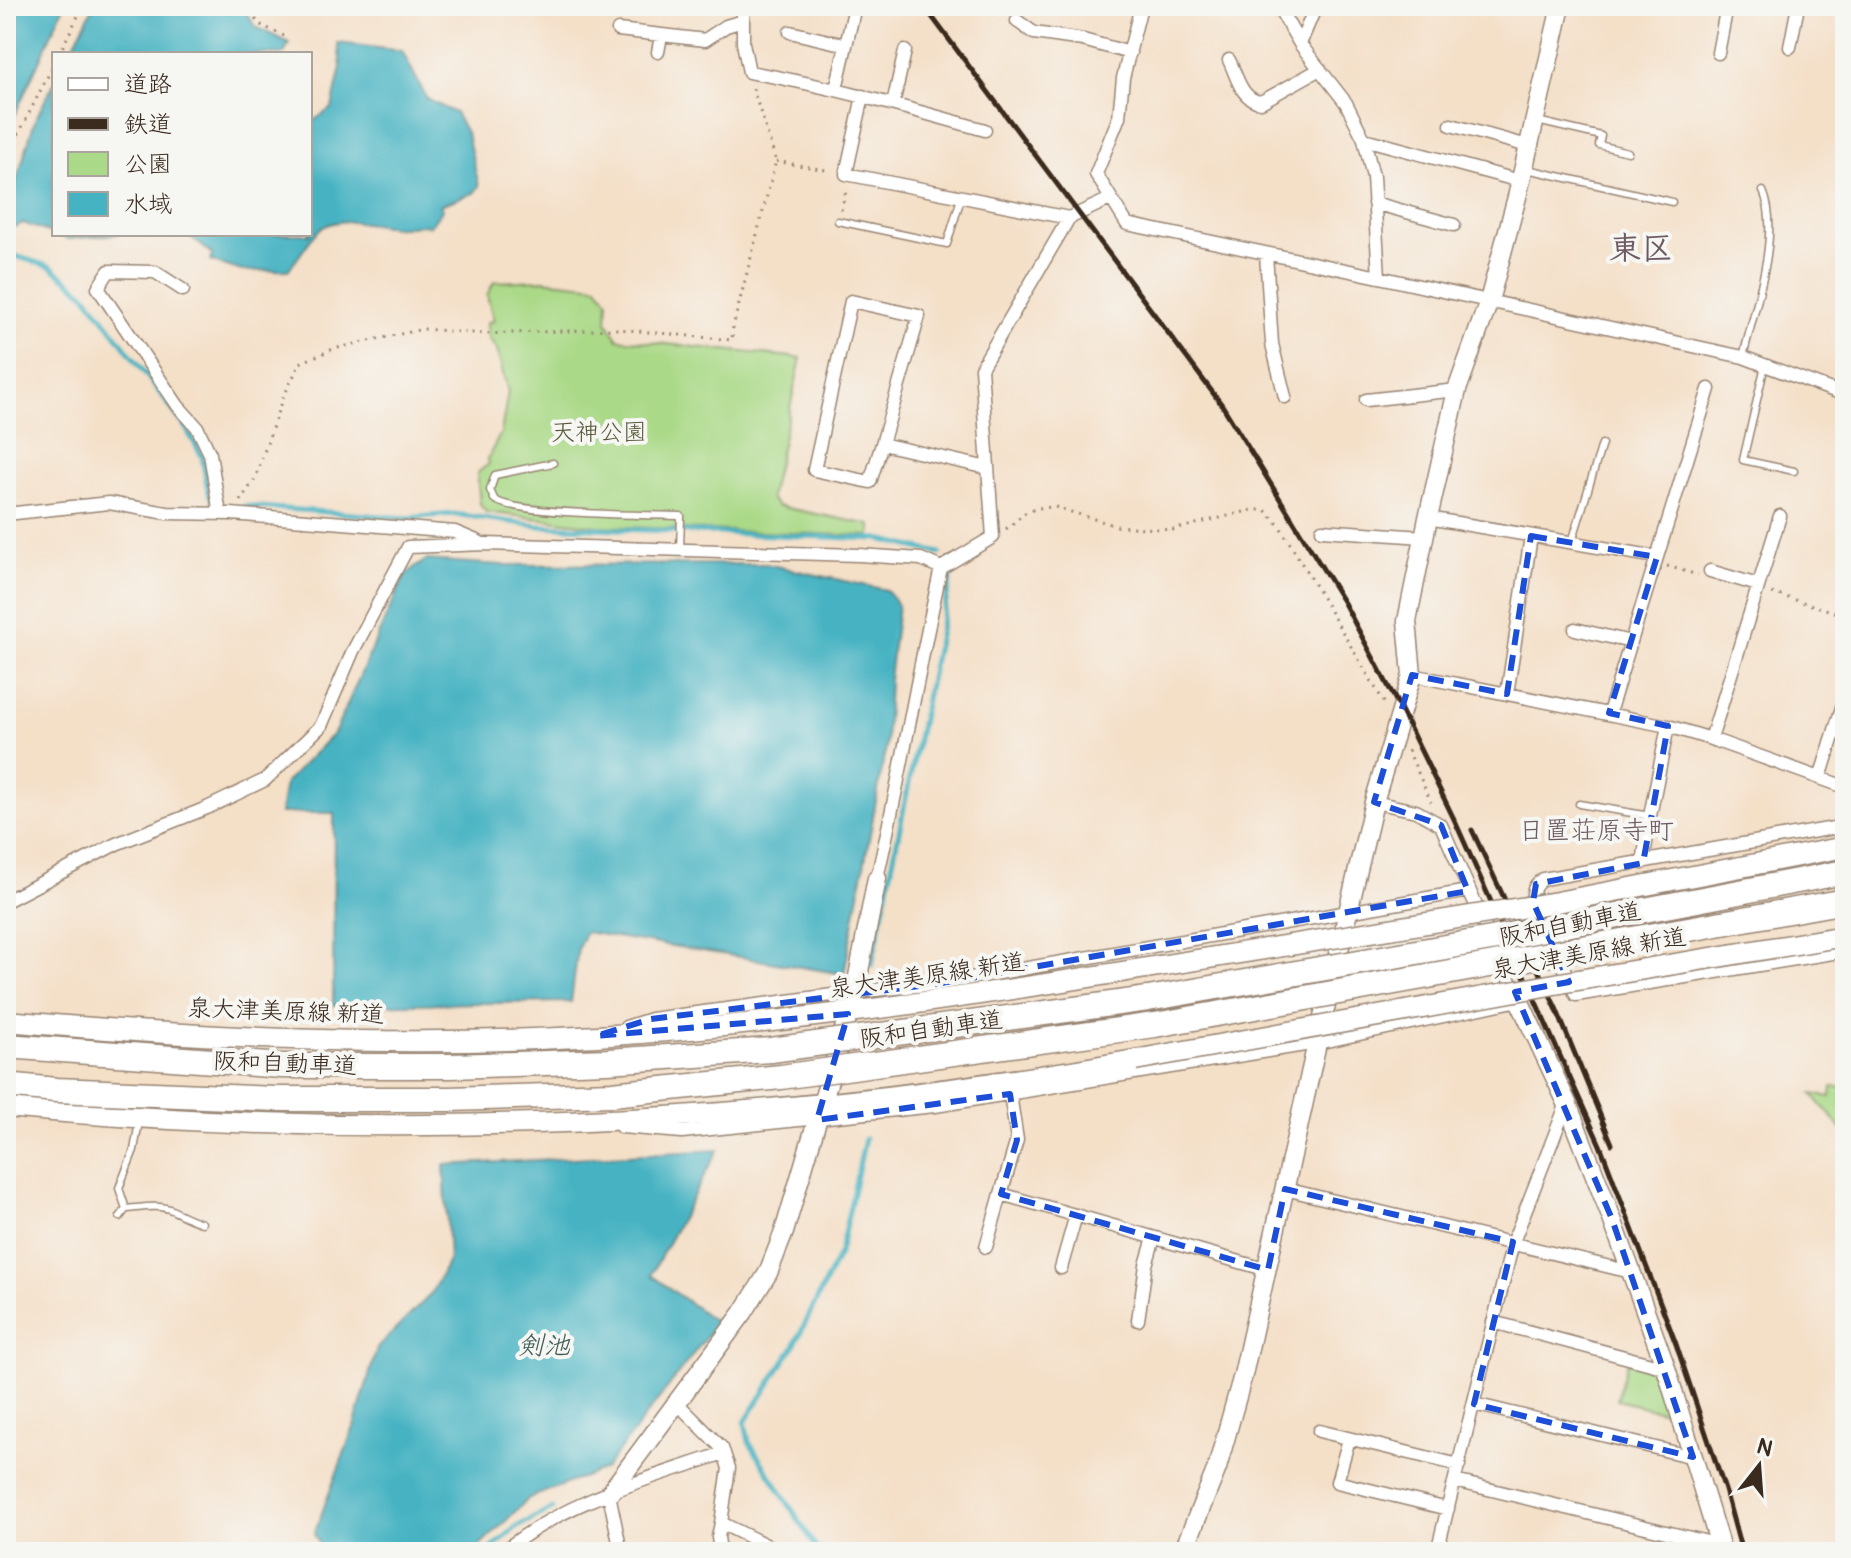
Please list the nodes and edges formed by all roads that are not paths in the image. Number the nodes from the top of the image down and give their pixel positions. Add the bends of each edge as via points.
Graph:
1 (743, 6) edge
2 (1141, 6) edge
3 (1278, 6) edge
4 (1316, 6) edge
5 (1561, 6) edge
6 (1727, 6) edge
7 (1798, 6) edge
8 (853, 15) dead end
9 (743, 21) junction
10 (1017, 21) dead end
11 (618, 30) dead end
12 (790, 32) dead end
13 (661, 36) junction
14 (1300, 44) junction
15 (846, 45) junction
16 (1790, 47) dead end
17 (905, 51) dead end
18 (658, 52) dead end
19 (1130, 53) junction
20 (1718, 53) dead end
21 (1229, 60) dead end
22 (1320, 69) junction
23 (836, 89) junction
24 (863, 96) junction
25 (893, 104) junction
26 (1534, 121) junction
27 (1451, 125) dead end
28 (985, 130) dead end
29 (1364, 139) junction
30 (1528, 146) junction
31 (1628, 152) dead end
32 (1522, 175) junction
33 (1763, 191) dead end
34 (962, 195) junction
35 (1110, 199) junction
36 (1672, 202) dead end
37 (1374, 203) junction
38 (1069, 218) junction
39 (838, 221) road end
40 (1454, 225) dead end
41 (1266, 254) junction
42 (1379, 277) junction
43 (183, 290) dead end
44 (1489, 301) junction
45 (1743, 357) junction
46 (1765, 365) junction
47 (1709, 389) dead end
48 (1457, 390) junction
49 (1845, 395) edge
50 (1285, 397) dead end
51 (1366, 400) dead end
52 (882, 444) junction
53 (1602, 444) dead end
54 (553, 463) dead end
55 (988, 468) junction
56 (1794, 471) dead end
57 (6, 514) edge
58 (225, 514) junction
59 (1780, 516) dead end
60 (1426, 527) junction
61 (1322, 530) dead end
62 (1531, 536) junction
63 (1572, 542) junction
64 (485, 544) junction
65 (680, 550) junction
66 (1656, 559) junction
67 (941, 568) junction
68 (1710, 571) road end
69 (1758, 586) junction
70 (1575, 629) dead end
71 (1631, 642) junction
72 (1412, 675) junction
73 (1507, 694) junction
74 (1845, 698) edge
75 (1609, 713) junction
76 (1668, 726) junction
77 (1711, 739) junction
78 (1820, 778) junction
79 (1845, 787) edge
80 (1374, 802) junction
81 (1579, 804) dead end
82 (1650, 816) junction
83 (1845, 826) edge
84 (1845, 847) edge
85 (1643, 863) junction
86 (1845, 872) edge
87 (877, 878) joint
88 (1468, 891) junction
89 (6, 901) edge
90 (1845, 901) edge
91 (1348, 914) junction
92 (1845, 936) edge
93 (1845, 951) edge
94 (855, 992) junction
95 (1519, 1000) junction
96 (848, 1014) junction
97 (6, 1021) edge
98 (596, 1036) junction
99 (1317, 1043) junction
100 (6, 1046) edge
101 (6, 1085) edge
102 (1010, 1094) junction
103 (1567, 1103) junction
104 (6, 1107) edge
105 (820, 1112) junction
106 (139, 1118) junction
107 (1285, 1189) junction
108 (1001, 1194) junction
109 (126, 1209) junction
110 (1076, 1215) junction
111 (120, 1217) dead end
112 (202, 1223) dead end
113 (1154, 1238) junction
114 (1513, 1242) junction
115 (986, 1247) dead end
116 (1061, 1268) dead end
117 (1268, 1270) junction
118 (1631, 1272) junction
119 (1138, 1320) dead end
120 (1493, 1322) junction
121 (1666, 1368) junction
122 (677, 1403) junction
123 (1474, 1404) junction
124 (1319, 1431) dead end
125 (1349, 1439) junction
126 (724, 1453) junction
127 (1693, 1457) junction
128 (1459, 1465) junction
129 (1455, 1481) junction
130 (609, 1494) junction
131 (1448, 1509) junction
132 (721, 1523) junction
133 (1721, 1549) edge
134 (503, 1552) edge
135 (621, 1552) edge
136 (720, 1552) edge
137 (780, 1552) edge
138 (1183, 1552) edge
139 (1437, 1552) edge

1 - 9 street
2 - 19 street
3 - 14 street
4 - 14 street
5 - 26 street
6 - 20 street
7 - 16 street
8 - 15 street
9 - 13 street via 705,40
9 - 23 street via 749,72
10 - 19 street via 1034,33
11 - 13 street
12 - 15 street
13 - 18 street
14 - 22 street
15 - 23 street
17 - 25 street
19 - 35 street via 1119,117 1096,174
21 - 22 street via 1246,96 1261,102
22 - 29 street
23 - 24 street
24 - 25 street
24 - 34 street via 848,175
25 - 28 street
26 - 30 street
26 - 31 lane via 1601,136 1599,145
27 - 30 street
29 - 32 street
29 - 37 street
30 - 32 street
32 - 36 lane
32 - 44 street
33 - 45 lane via 1769,203 1770,237
34 - 38 street
34 - 39 lane via 947,244
35 - 38 street
35 - 41 street via 1127,224
37 - 40 street
37 - 42 street
38 - 55 street via 981,368
41 - 42 street
41 - 50 street via 1272,344
42 - 44 street
43 - 58 street via 155,272 109,271 98,288 197,427 210,454
44 - 45 street
44 - 48 street
45 - 46 street
46 - 49 street
46 - 56 lane via 1743,460
47 - 66 street
48 - 51 street
48 - 60 street
52 - 52 street via 870,482 814,470 851,301 919,316
52 - 55 street
53 - 63 lane
54 - 65 lane via 495,475 490,490 494,499 508,506 578,513 681,516
55 - 67 street via 993,537
57 - 58 street via 109,503 167,513
58 - 64 street via 455,532
59 - 69 street
60 - 61 street
60 - 62 street
60 - 72 street via 1407,621
62 - 63 street
62 - 73 street
63 - 66 street
64 - 65 street
64 - 89 street via 408,547 353,651 321,726 265,780 116,844
65 - 67 street via 921,559
66 - 71 street
67 - 87 street
68 - 69 street
69 - 77 street
70 - 71 street
71 - 75 street
72 - 73 street
72 - 80 street
73 - 75 street
74 - 78 street
75 - 76 street
76 - 77 street
76 - 82 street
77 - 78 street
78 - 79 street
80 - 88 street via 1416,811 1441,825
80 - 91 street
81 - 82 lane
82 - 85 street
83 - 85 street
84 - 96 main road, 泉大津美原線 新道, bridge via 1557,902
85 - 93 street via 1536,884 1533,902 1576,995
86 - 100 highway, 阪和自動車道, bridge via 1148,999 771,1050 467,1066 282,1066
87 - 94 street
88 - 91 street
88 - 95 street
90 - 101 highway, 阪和自動車道, bridge via 1155,1025 612,1094 277,1099
91 - 94 street via 936,984
91 - 99 street
92 - 105 main road, 泉大津美原線 新道, bridge
94 - 96 street
94 - 98 street via 651,1019
95 - 99 street
95 - 103 street
96 - 98 main road, 泉大津美原線 新道
96 - 105 street
97 - 98 main road, 泉大津美原線 新道 via 254,1039
99 - 102 street
99 - 107 street
102 - 105 street via 935,1106
102 - 108 street via 1017,1140
103 - 114 street
103 - 118 street
104 - 106 main road, 泉大津美原線 新道
105 - 106 main road, 泉大津美原線 新道 via 410,1126
105 - 122 street via 768,1273
106 - 109 lane via 119,1188
107 - 114 street
107 - 117 street
108 - 110 street
108 - 115 street
109 - 111 lane
109 - 112 lane via 169,1209
110 - 113 street
110 - 116 street
113 - 117 street
113 - 119 street
114 - 118 street
114 - 120 street
117 - 138 street via 1232,1421
118 - 121 street
120 - 121 street
120 - 123 street
121 - 127 street
122 - 126 street
122 - 130 street
123 - 127 street
123 - 128 street
124 - 125 street
125 - 128 street
125 - 131 street via 1337,1482
126 - 130 street
126 - 132 street via 729,1468
127 - 133 street
128 - 129 street
129 - 131 street
129 - 133 street
130 - 134 street via 545,1521
130 - 135 street
131 - 139 street
132 - 136 street
132 - 137 street

